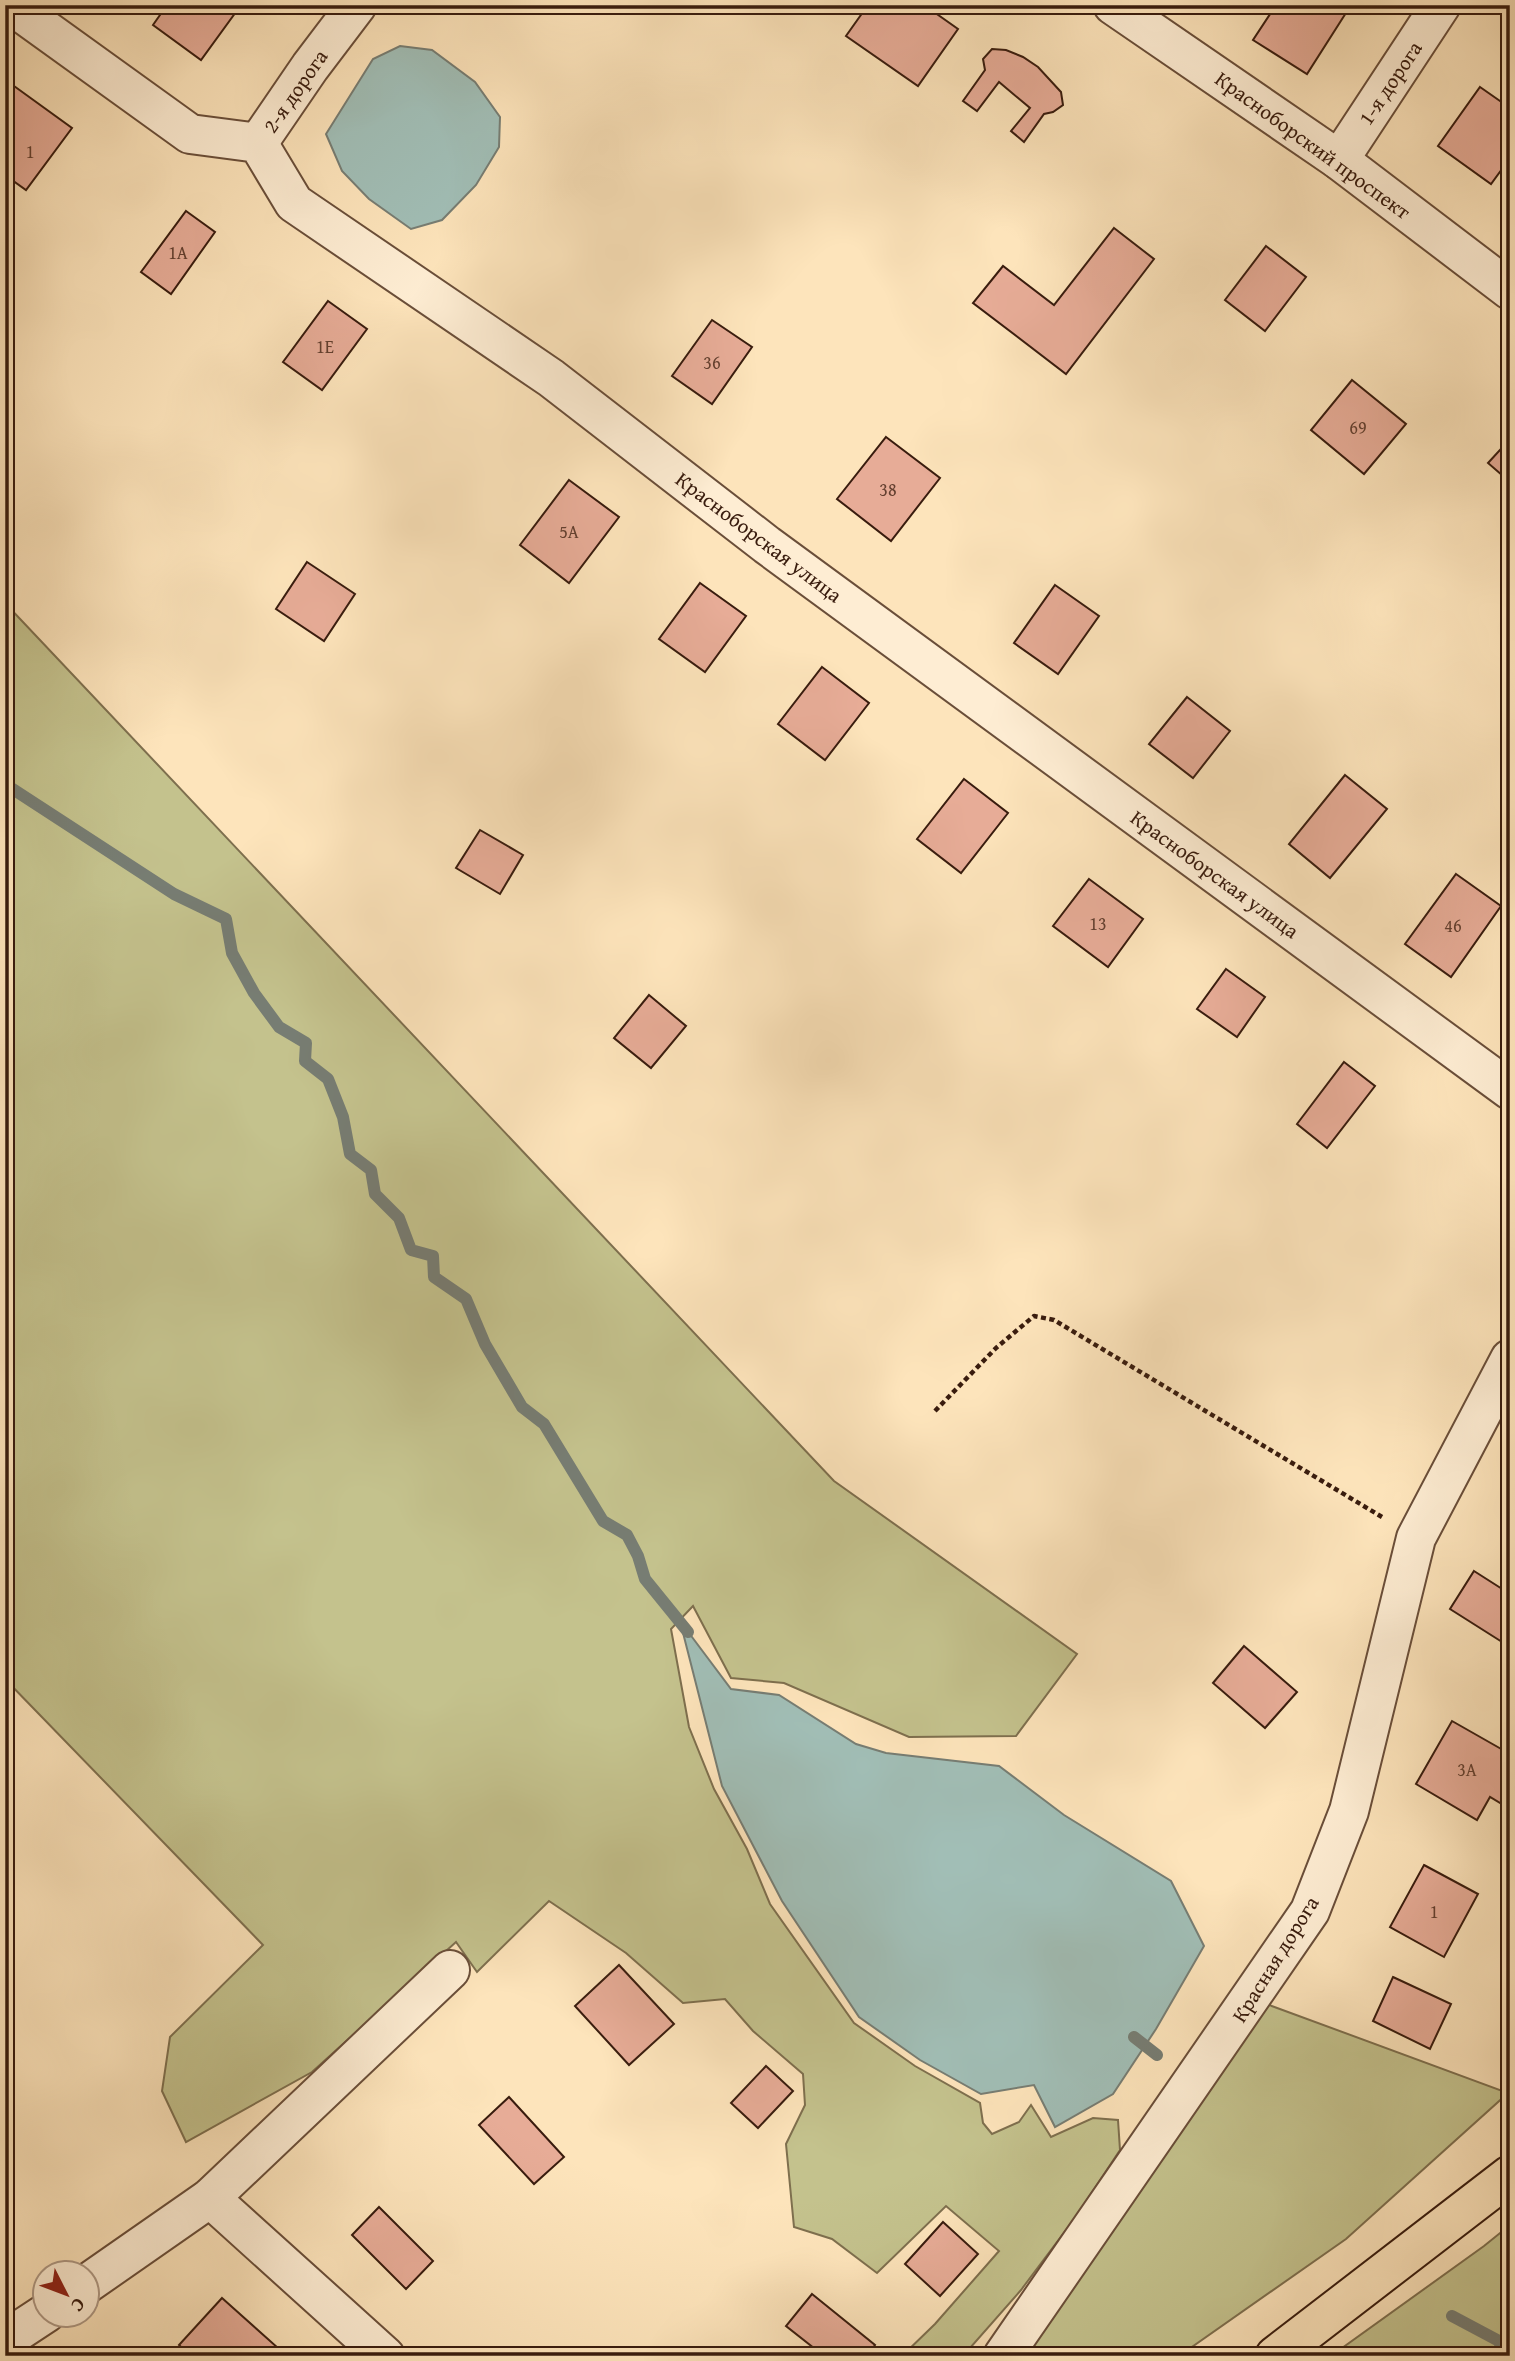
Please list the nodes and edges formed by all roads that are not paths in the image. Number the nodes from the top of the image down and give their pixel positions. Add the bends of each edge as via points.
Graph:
1 (11, 5) edge
2 (357, 5) edge
3 (1113, 5) edge
4 (1441, 5) edge
5 (258, 143) junction
6 (1339, 160) junction
7 (1510, 290) edge
8 (1510, 1090) edge
9 (1510, 1359) edge
10 (450, 1969) dead end
11 (1510, 2175) edge
12 (210, 2198) junction
13 (102, 2273) edge
14 (32, 2322) edge
15 (5, 2340) edge
16 (385, 2356) edge
17 (1003, 2356) edge
18 (1275, 2356) edge

1 - 5 street via 190,134
2 - 5 street, 2-я дорога
3 - 6 street, Красноборский проспект
4 - 6 street, 1-я дорога
5 - 8 street, Красноборская улица via 294,203 551,378 767,545
6 - 7 street, Красноборский проспект
9 - 17 street, Красная дорога via 1416,1538 1349,1811 1310,1911
10 - 12 street
11 - 18 main road
12 - 13 street
12 - 16 street
14 - 15 street

